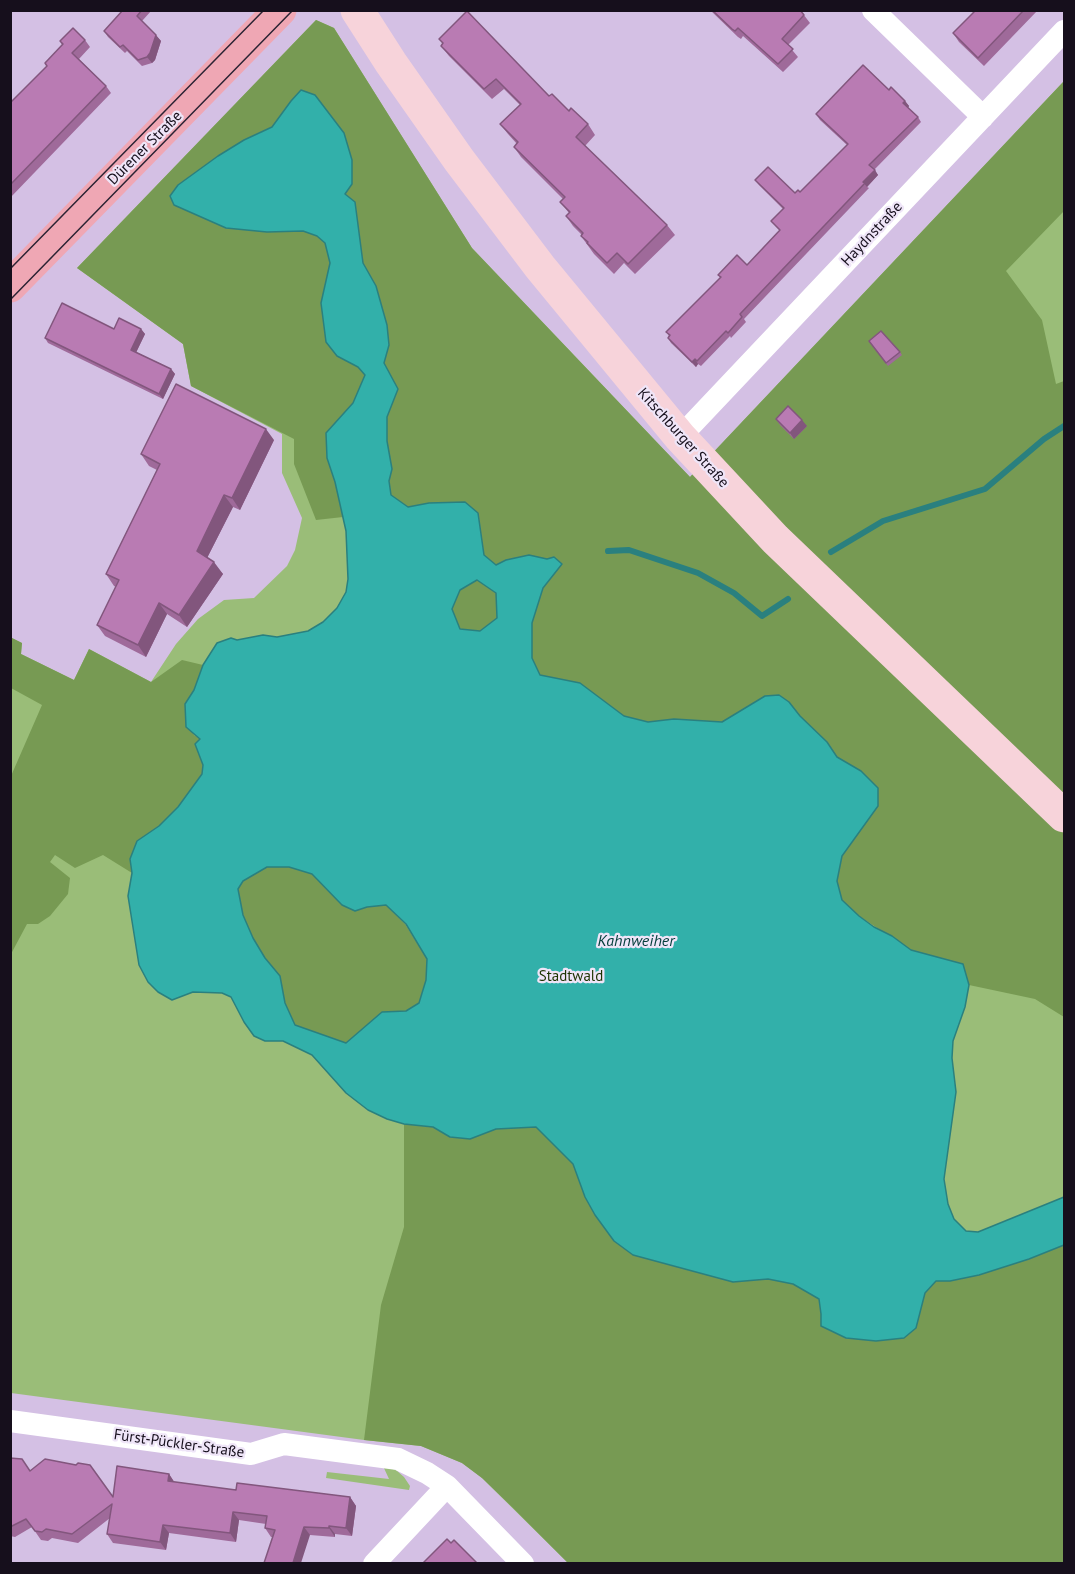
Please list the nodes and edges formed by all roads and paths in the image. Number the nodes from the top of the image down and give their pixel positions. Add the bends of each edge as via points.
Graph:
1 (280, 10) edge
2 (357, 10) edge
3 (873, 10) edge
4 (1065, 31) edge
5 (983, 117) junction
6 (10, 286) edge
7 (680, 437) junction
8 (1065, 816) edge
9 (10, 1421) edge
10 (447, 1486) junction
11 (374, 1563) edge
12 (523, 1563) edge

1 - 6 main road, Dürener Straße
2 - 7 street, Kitschburger Straße via 459,160 540,267
3 - 5 street
4 - 5 street, Haydnstraße
5 - 7 street, Haydnstraße
7 - 8 street, Kitschburger Straße via 775,539
9 - 10 street, Fürst-Pückler-Straße via 251,1454 284,1444 398,1459
10 - 11 street
10 - 12 street, Fürst-Pückler-Straße

